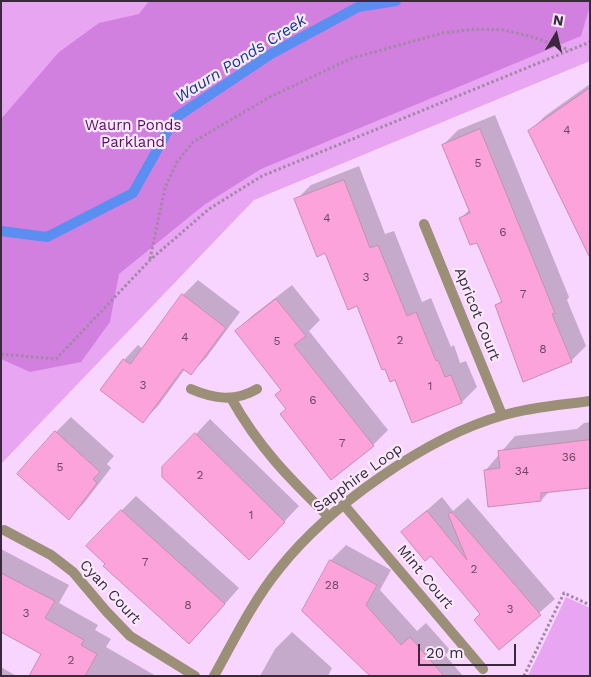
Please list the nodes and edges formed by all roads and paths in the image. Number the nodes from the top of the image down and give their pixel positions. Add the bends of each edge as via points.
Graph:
1 (590, 42) edge
2 (570, 50) junction
3 (424, 224) dead end
4 (150, 260) junction
5 (1, 354) edge
6 (191, 389) dead end
7 (257, 389) dead end
8 (231, 398) junction
9 (590, 401) edge
10 (502, 415) junction
11 (344, 505) junction
12 (329, 517) junction
13 (4, 530) dead end
14 (590, 605) edge
15 (483, 670) dead end
16 (195, 676) edge
17 (214, 676) edge
18 (524, 676) edge

1 - 2 path
2 - 4 path via 262,176 209,209
2 - 4 path via 504,30 443,33 352,58 268,98 193,142 177,162 165,188
3 - 10 street, Apricot Court
4 - 5 path via 56,359
6 - 8 street via 208,396
7 - 8 street via 239,398
8 - 12 street via 246,425 275,463
9 - 10 street, Sapphire Loop
10 - 11 street, Sapphire Loop via 424,449
11 - 12 street, Sapphire Loop
11 - 15 street, Mint Court
12 - 17 street, Sapphire Loop via 293,552 270,581
13 - 16 street, Cyan Court via 43,550 68,568 130,636
14 - 18 path via 564,593

